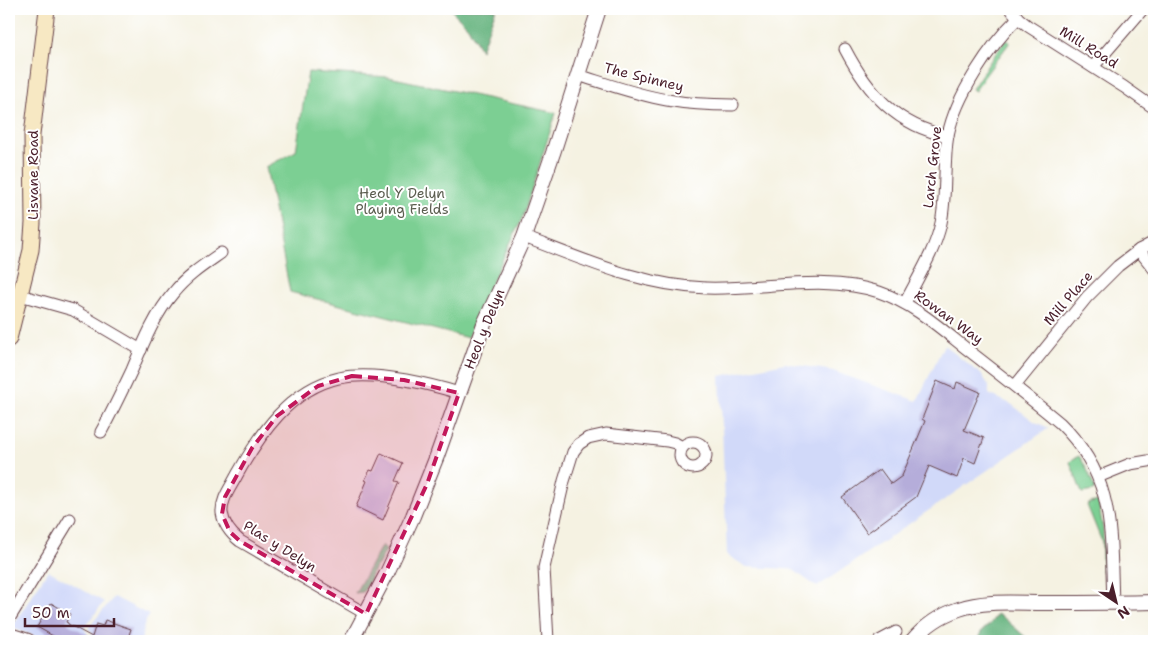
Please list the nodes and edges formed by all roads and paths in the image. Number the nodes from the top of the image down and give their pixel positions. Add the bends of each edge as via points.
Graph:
1 (47, 9) edge
2 (599, 9) edge
3 (1143, 9) edge
4 (1015, 13) edge
5 (845, 49) dead end
6 (1093, 67) junction
7 (578, 74) junction
8 (733, 105) dead end
9 (1154, 108) edge
10 (948, 136) junction
11 (524, 237) junction
12 (1154, 242) edge
13 (1139, 250) junction
14 (221, 253) dead end
15 (1154, 270) edge
16 (20, 295) junction
17 (905, 303) junction
18 (9, 339) edge
19 (141, 350) junction
20 (1015, 386) junction
21 (459, 392) junction
22 (102, 432) dead end
23 (682, 447) dead end
24 (1154, 460) edge
25 (1098, 477) junction
26 (70, 519) dead end
27 (1154, 602) edge
28 (1113, 603) junction
29 (366, 614) junction
30 (9, 619) edge
31 (896, 632) dead end
32 (9, 635) edge
33 (28, 641) edge
34 (351, 641) edge
35 (548, 641) edge
36 (879, 641) edge
37 (912, 641) edge

1 - 16 main road, Lisvane Road via 32,135 32,241
2 - 7 street, Heol y Delyn
3 - 6 street
4 - 6 street, Mill Road via 1038,33
4 - 10 street, Larch Grove via 971,80 955,112
5 - 10 street via 864,81 883,103 916,126
6 - 9 street, Mill Road
7 - 8 street, The Spinney via 636,93 688,104
7 - 11 street, Heol y Delyn
10 - 17 street, Larch Grove via 941,222 932,249
11 - 17 street, Rowan Way via 630,276 666,284 715,288 834,283 865,288
11 - 21 street, Heol y Delyn via 484,324
12 - 13 street, Mill Place
13 - 15 street
13 - 20 street, Mill Place via 1087,297
14 - 19 street via 197,269 173,293
16 - 18 main road, Lisvane Road
16 - 19 street via 73,310
17 - 20 street, Rowan Way
19 - 22 street
20 - 25 street, Rowan Way via 1070,432
21 - 29 street, Heol y Delyn via 413,516
21 - 29 street, Plas y Delyn via 404,380 352,376 318,386 277,416 252,448 225,497 222,507 224,520 240,541
23 - 35 street via 667,441 606,434 588,438 573,452 544,568
24 - 25 street via 1130,464
25 - 28 street, Rowan Way via 1111,532
26 - 30 street
27 - 28 street
28 - 37 street via 1003,602 971,605 939,619
29 - 34 street, Heol y Delyn
31 - 36 street
32 - 33 street

